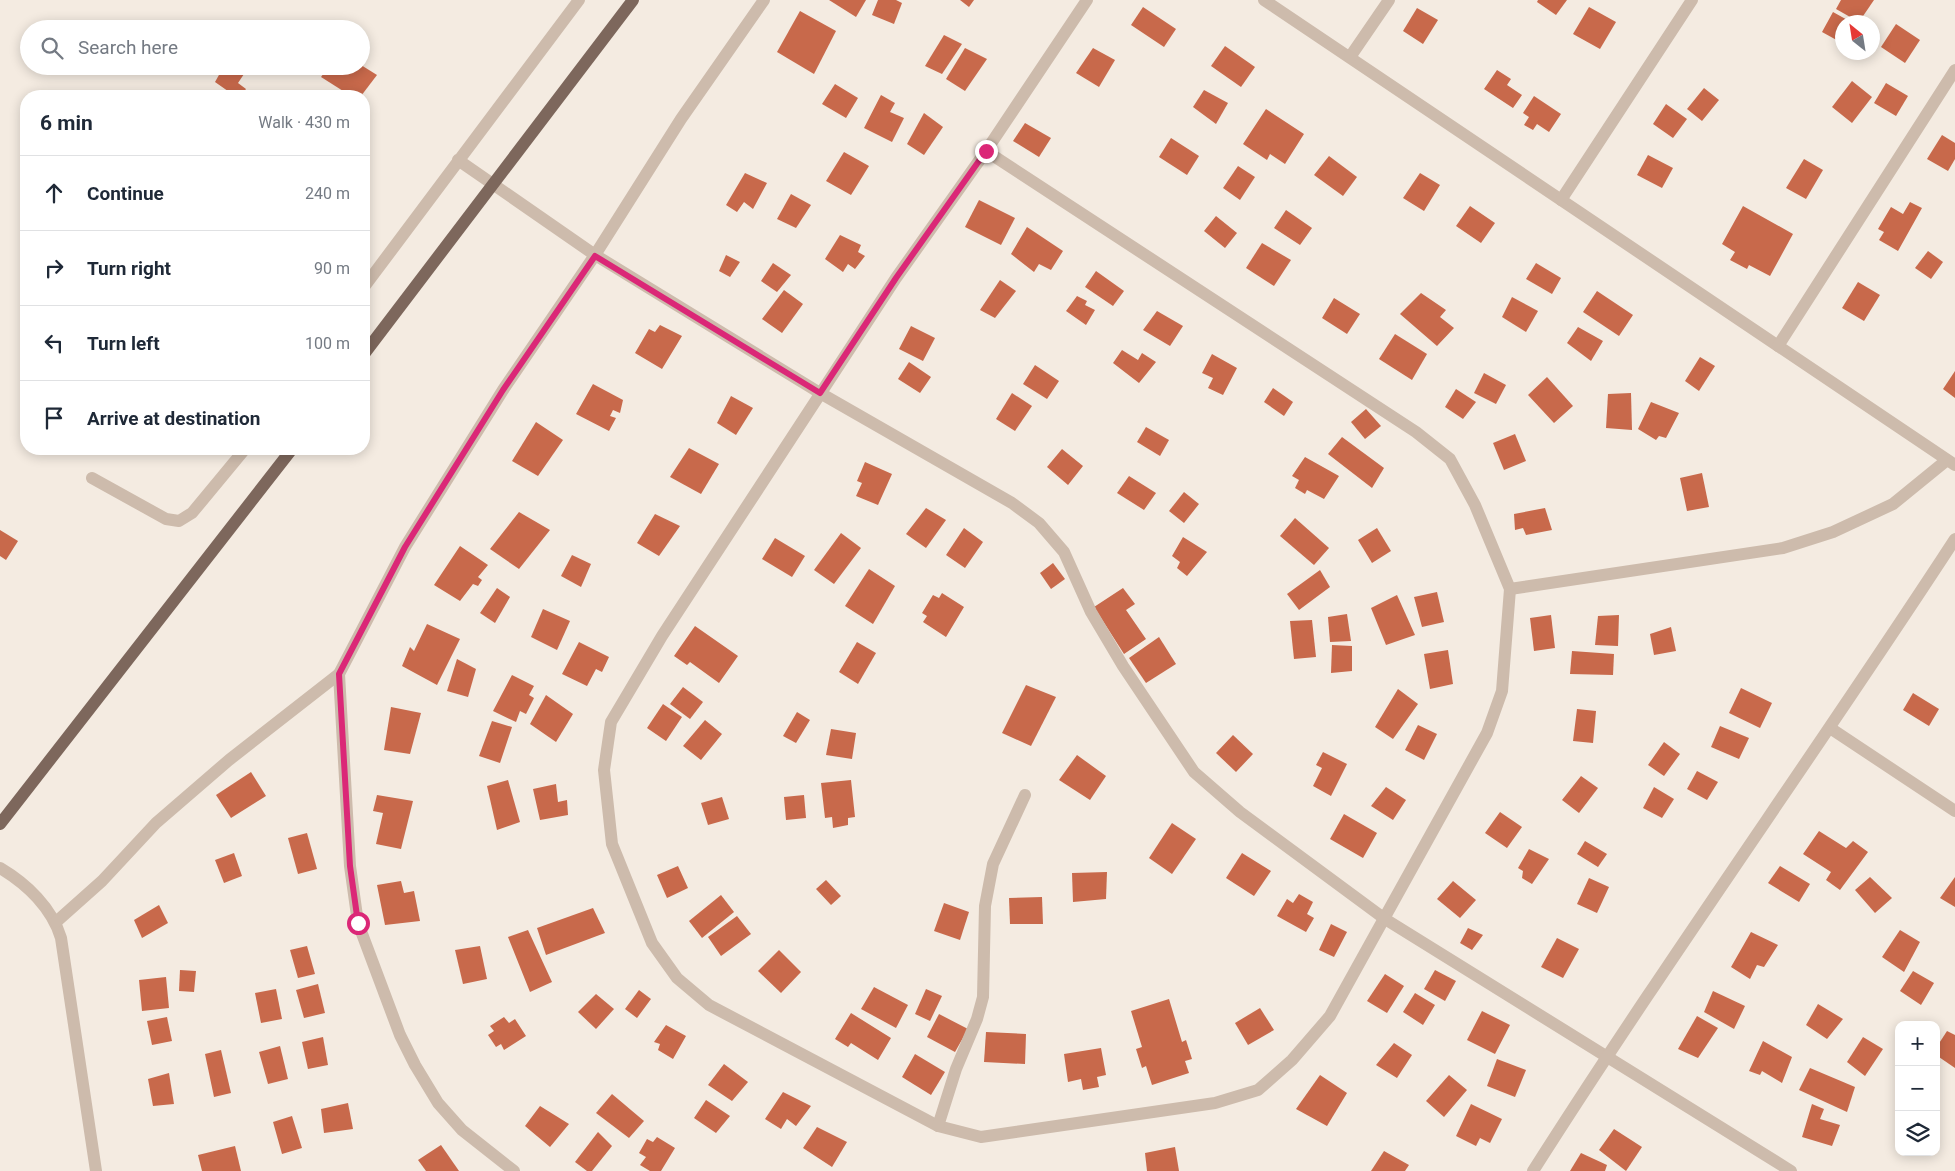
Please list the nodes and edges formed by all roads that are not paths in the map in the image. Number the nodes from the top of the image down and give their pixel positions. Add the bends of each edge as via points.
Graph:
1 (579, 0) edge
2 (633, 0) edge
3 (764, 0) edge
4 (1087, 0) edge
5 (1264, 0) edge
6 (1389, 0) edge
7 (1692, 0) edge
8 (1350, 57) junction
9 (1955, 70) edge
10 (986, 151) junction
11 (458, 160) junction
12 (493, 184) junction
13 (1561, 200) junction
14 (595, 256) junction
15 (370, 279) edge
16 (370, 346) edge
17 (1778, 346) junction
18 (820, 393) junction
19 (240, 455) edge
20 (287, 455) edge
21 (1951, 462) edge
22 (92, 478) dead end
23 (1955, 539) edge
24 (1510, 589) junction
25 (339, 674) junction
26 (1830, 728) junction
27 (1025, 795) dead end
28 (1955, 811) edge
29 (0, 824) edge
30 (0, 868) edge
31 (1385, 919) junction
32 (56, 922) junction
33 (1606, 1057) junction
34 (938, 1126) junction
35 (96, 1171) edge
36 (514, 1171) edge
37 (1533, 1171) edge
38 (1791, 1171) edge

1 - 11 street
2 - 12 main road
3 - 14 street via 681,120
4 - 10 street
5 - 8 street
6 - 8 street
7 - 13 street
8 - 13 street
9 - 17 street
10 - 18 street
10 - 24 street via 1416,432 1450,459 1475,505
11 - 12 street
11 - 15 street
12 - 14 street
12 - 16 main road
13 - 17 street
14 - 18 street
14 - 25 street via 503,390 405,547
17 - 21 street
18 - 31 street via 1012,503 1038,523 1064,552 1091,612 1194,772 1290,851
18 - 34 street via 662,636 611,722 604,770 612,844 652,943 677,978 702,1000
19 - 22 street via 192,513 179,521 166,519
20 - 29 main road
21 - 24 street via 1893,504 1832,532 1783,548
23 - 26 street
24 - 31 street via 1502,691 1487,733
25 - 32 street via 229,760 156,823 102,882
25 - 36 street via 350,866 358,923 400,1035 429,1087 462,1130
26 - 28 street
26 - 33 street
27 - 34 street via 993,864 985,906 983,997
30 - 32 street via 37,897
31 - 33 street
31 - 34 street via 1330,1016 1292,1060 1258,1090 1215,1103 981,1138
32 - 35 street
33 - 37 street
33 - 38 street

